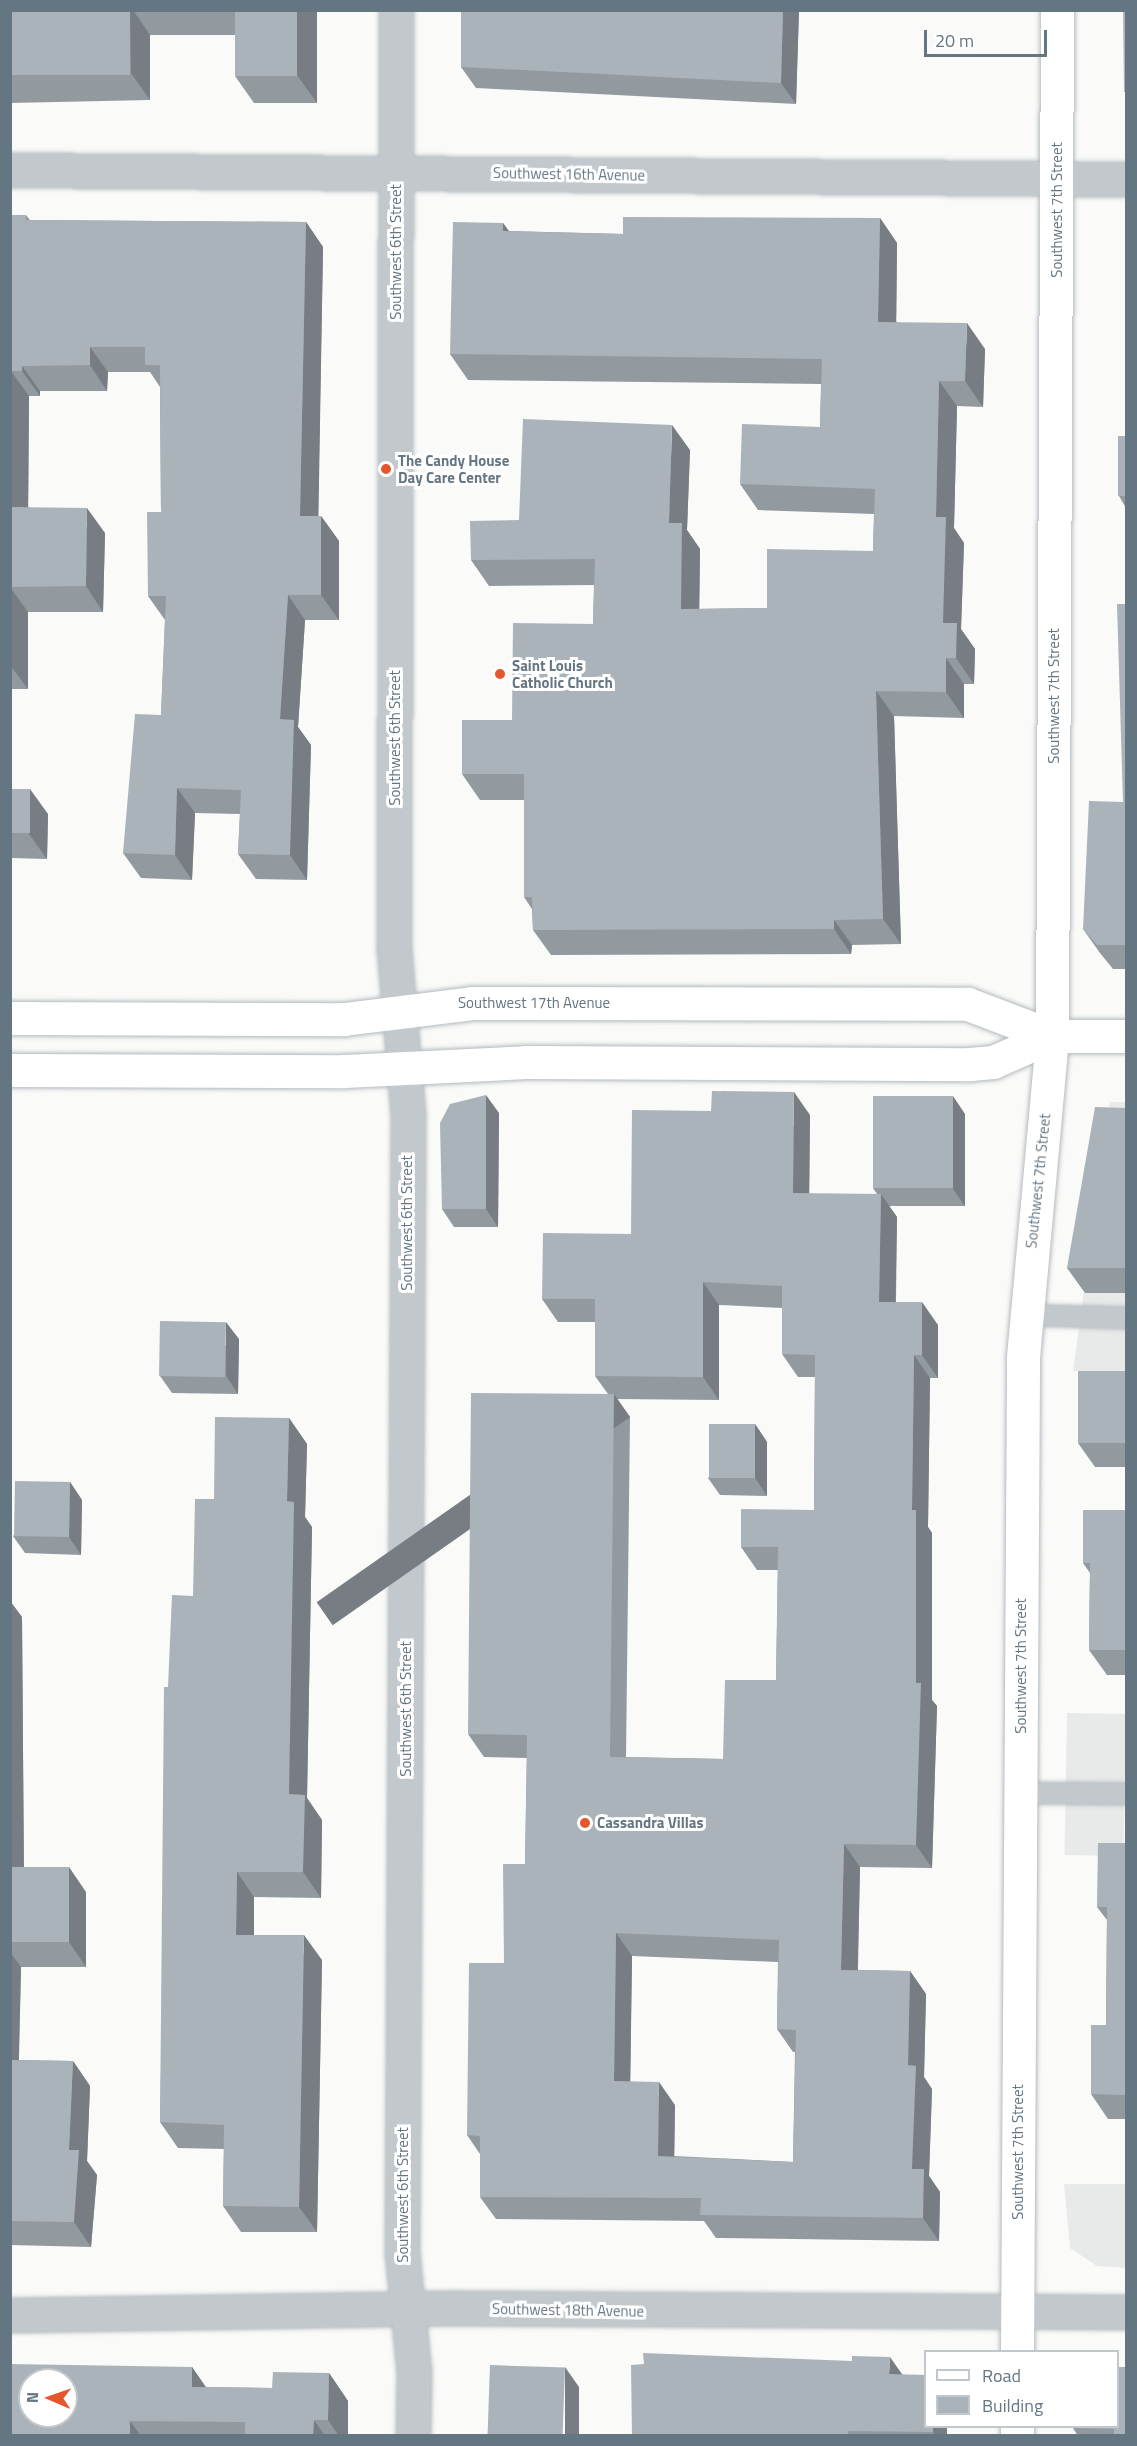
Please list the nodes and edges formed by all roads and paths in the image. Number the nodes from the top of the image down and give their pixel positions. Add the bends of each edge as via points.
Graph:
1 (396, 10) edge
2 (1057, 10) edge
3 (10, 170) edge
4 (396, 173) junction
5 (1057, 178) junction
6 (1126, 179) edge
7 (400, 1009) junction
8 (10, 1018) edge
9 (1052, 1036) junction
10 (1126, 1036) edge
11 (405, 1068) junction
12 (10, 1070) edge
13 (1025, 1315) junction
14 (1126, 1318) edge
15 (1021, 1793) junction
16 (1126, 1794) edge
17 (407, 2308) junction
18 (1017, 2311) junction
19 (1126, 2312) edge
20 (10, 2315) edge
21 (1017, 2350) edge
22 (413, 2436) edge

1 - 4 street, Southwest 6th Street
2 - 5 main road, Southwest 7th Street
3 - 4 street, Southwest 16th Avenue
4 - 5 street, Southwest 16th Avenue
4 - 7 street, Southwest 6th Street via 394,948
5 - 6 street, Southwest 16th Avenue
5 - 9 main road, Southwest 7th Street
7 - 8 main road, Southwest 17th Avenue via 344,1018
7 - 9 main road, Southwest 17th Avenue via 472,1003 968,1004
7 - 11 street, Southwest 6th Street
9 - 10 main road, Southwest 17th Avenue
9 - 11 main road, Southwest 17th Avenue via 993,1062 970,1064 526,1062
9 - 13 main road, Southwest 7th Street
11 - 12 main road, Southwest 17th Avenue
11 - 17 street, Southwest 6th Street via 402,2252
13 - 14 lane
13 - 15 main road, Southwest 7th Street
15 - 16 lane
15 - 18 main road, Southwest 7th Street
17 - 18 street, Southwest 18th Avenue
17 - 20 street, Southwest 18th Avenue
17 - 22 street, Southwest 6th Street
18 - 19 street, Southwest 18th Avenue
18 - 21 main road, Southwest 7th Street

